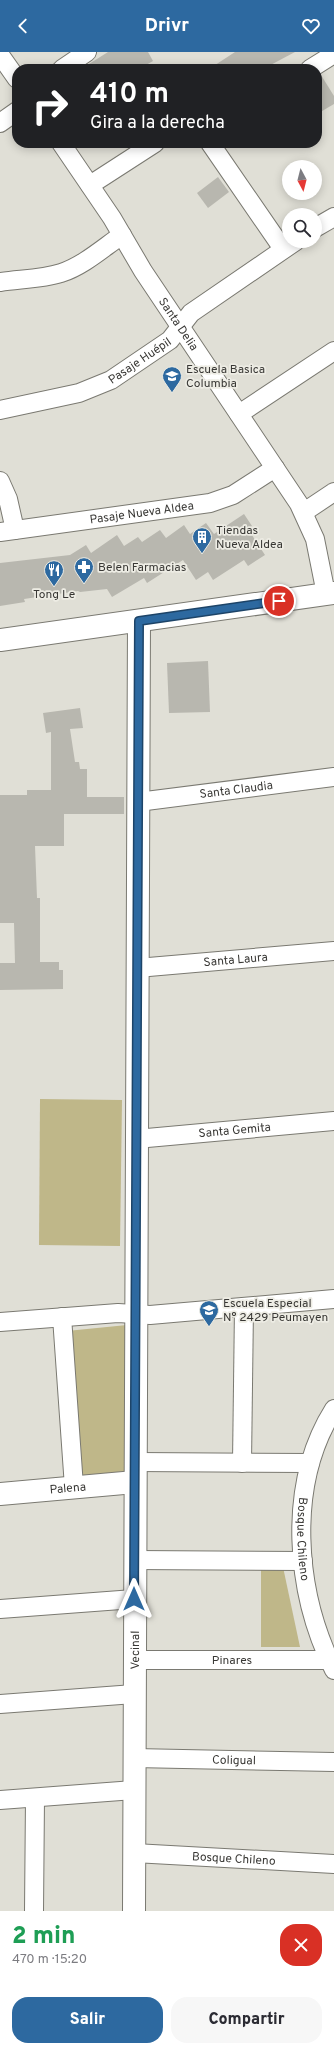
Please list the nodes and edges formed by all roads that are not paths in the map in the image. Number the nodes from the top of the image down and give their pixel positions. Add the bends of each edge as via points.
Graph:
1 (87, 52) edge
2 (0, 54) edge
3 (334, 54) edge
4 (69, 64) edge
5 (318, 64) edge
6 (12, 72) edge
7 (12, 115) edge
8 (0, 123) edge
9 (64, 148) edge
10 (147, 148) edge
11 (214, 148) edge
12 (90, 185) junction
13 (334, 216) edge
14 (322, 224) edge
15 (122, 235) junction
16 (282, 236) edge
17 (285, 248) edge
18 (0, 282) edge
19 (180, 327) junction
20 (334, 351) edge
21 (0, 410) edge
22 (239, 414) junction
23 (275, 468) junction
24 (0, 481) edge
25 (334, 492) edge
26 (304, 512) junction
27 (8, 531) edge
28 (330, 594) edge
29 (139, 621) junction
30 (0, 640) edge
31 (334, 777) edge
32 (138, 802) junction
33 (334, 951) edge
34 (137, 968) junction
35 (334, 1121) edge
36 (136, 1139) junction
37 (334, 1299) edge
38 (244, 1307) junction
39 (135, 1314) junction
40 (62, 1317) junction
41 (0, 1322) edge
42 (334, 1409) edge
43 (242, 1463) junction
44 (310, 1463) junction
45 (135, 1472) junction
46 (74, 1487) junction
47 (0, 1494) edge
48 (134, 1560) junction
49 (303, 1561) junction
50 (134, 1599) junction
51 (0, 1609) edge
52 (134, 1660) junction
53 (332, 1665) edge
54 (134, 1694) junction
55 (0, 1704) edge
56 (134, 1758) junction
57 (334, 1762) edge
58 (134, 1790) junction
59 (35, 1798) junction
60 (0, 1800) edge
61 (134, 1853) junction
62 (334, 1864) edge
63 (34, 1911) edge
64 (134, 1911) edge

1 - 4 street
2 - 6 street
3 - 5 street
7 - 8 street
9 - 12 street, Santa Delia
10 - 12 street
11 - 16 street
12 - 15 street, Santa Delia
13 - 14 street
15 - 18 street via 78,265 63,272
15 - 19 street, Santa Delia via 142,271
17 - 19 street, Pasaje Huépil via 191,313
19 - 21 street, Pasaje Huépil via 170,340 96,388
19 - 22 street, Santa Delia
20 - 22 street
22 - 23 street, Santa Delia
23 - 26 street, Santa Delia
23 - 27 street, Pasaje Nueva Aldea via 233,495 210,503
24 - 27 street via 8,499
25 - 26 street
26 - 28 street, Santa Delia via 315,539
28 - 29 street
29 - 30 street
29 - 32 street, Vecinal
31 - 32 street, Santa Claudia
32 - 34 street, Vecinal
33 - 34 street, Santa Laura
34 - 36 street, Vecinal
35 - 36 street, Santa Gemita
36 - 39 street, Vecinal
37 - 38 street
38 - 39 street
38 - 43 street
39 - 40 street
39 - 45 street, Vecinal
40 - 41 street
40 - 46 street
42 - 44 street, Bosque Chileno via 321,1432
43 - 44 street
43 - 45 street
44 - 49 street, Bosque Chileno via 303,1505
45 - 46 street, Palena
45 - 48 street, Vecinal
46 - 47 street, Palena
48 - 49 street
48 - 50 street, Vecinal
49 - 53 street, Bosque Chileno via 312,1611
50 - 51 street
50 - 52 street, Vecinal
52 - 53 street, Pinares
52 - 54 street, Vecinal
54 - 55 street
54 - 56 street, Vecinal
56 - 57 street, Coligual
56 - 58 street, Vecinal
58 - 59 street
58 - 61 street, Vecinal
59 - 60 street
59 - 63 street
61 - 62 street, Bosque Chileno
61 - 64 street, Vecinal

